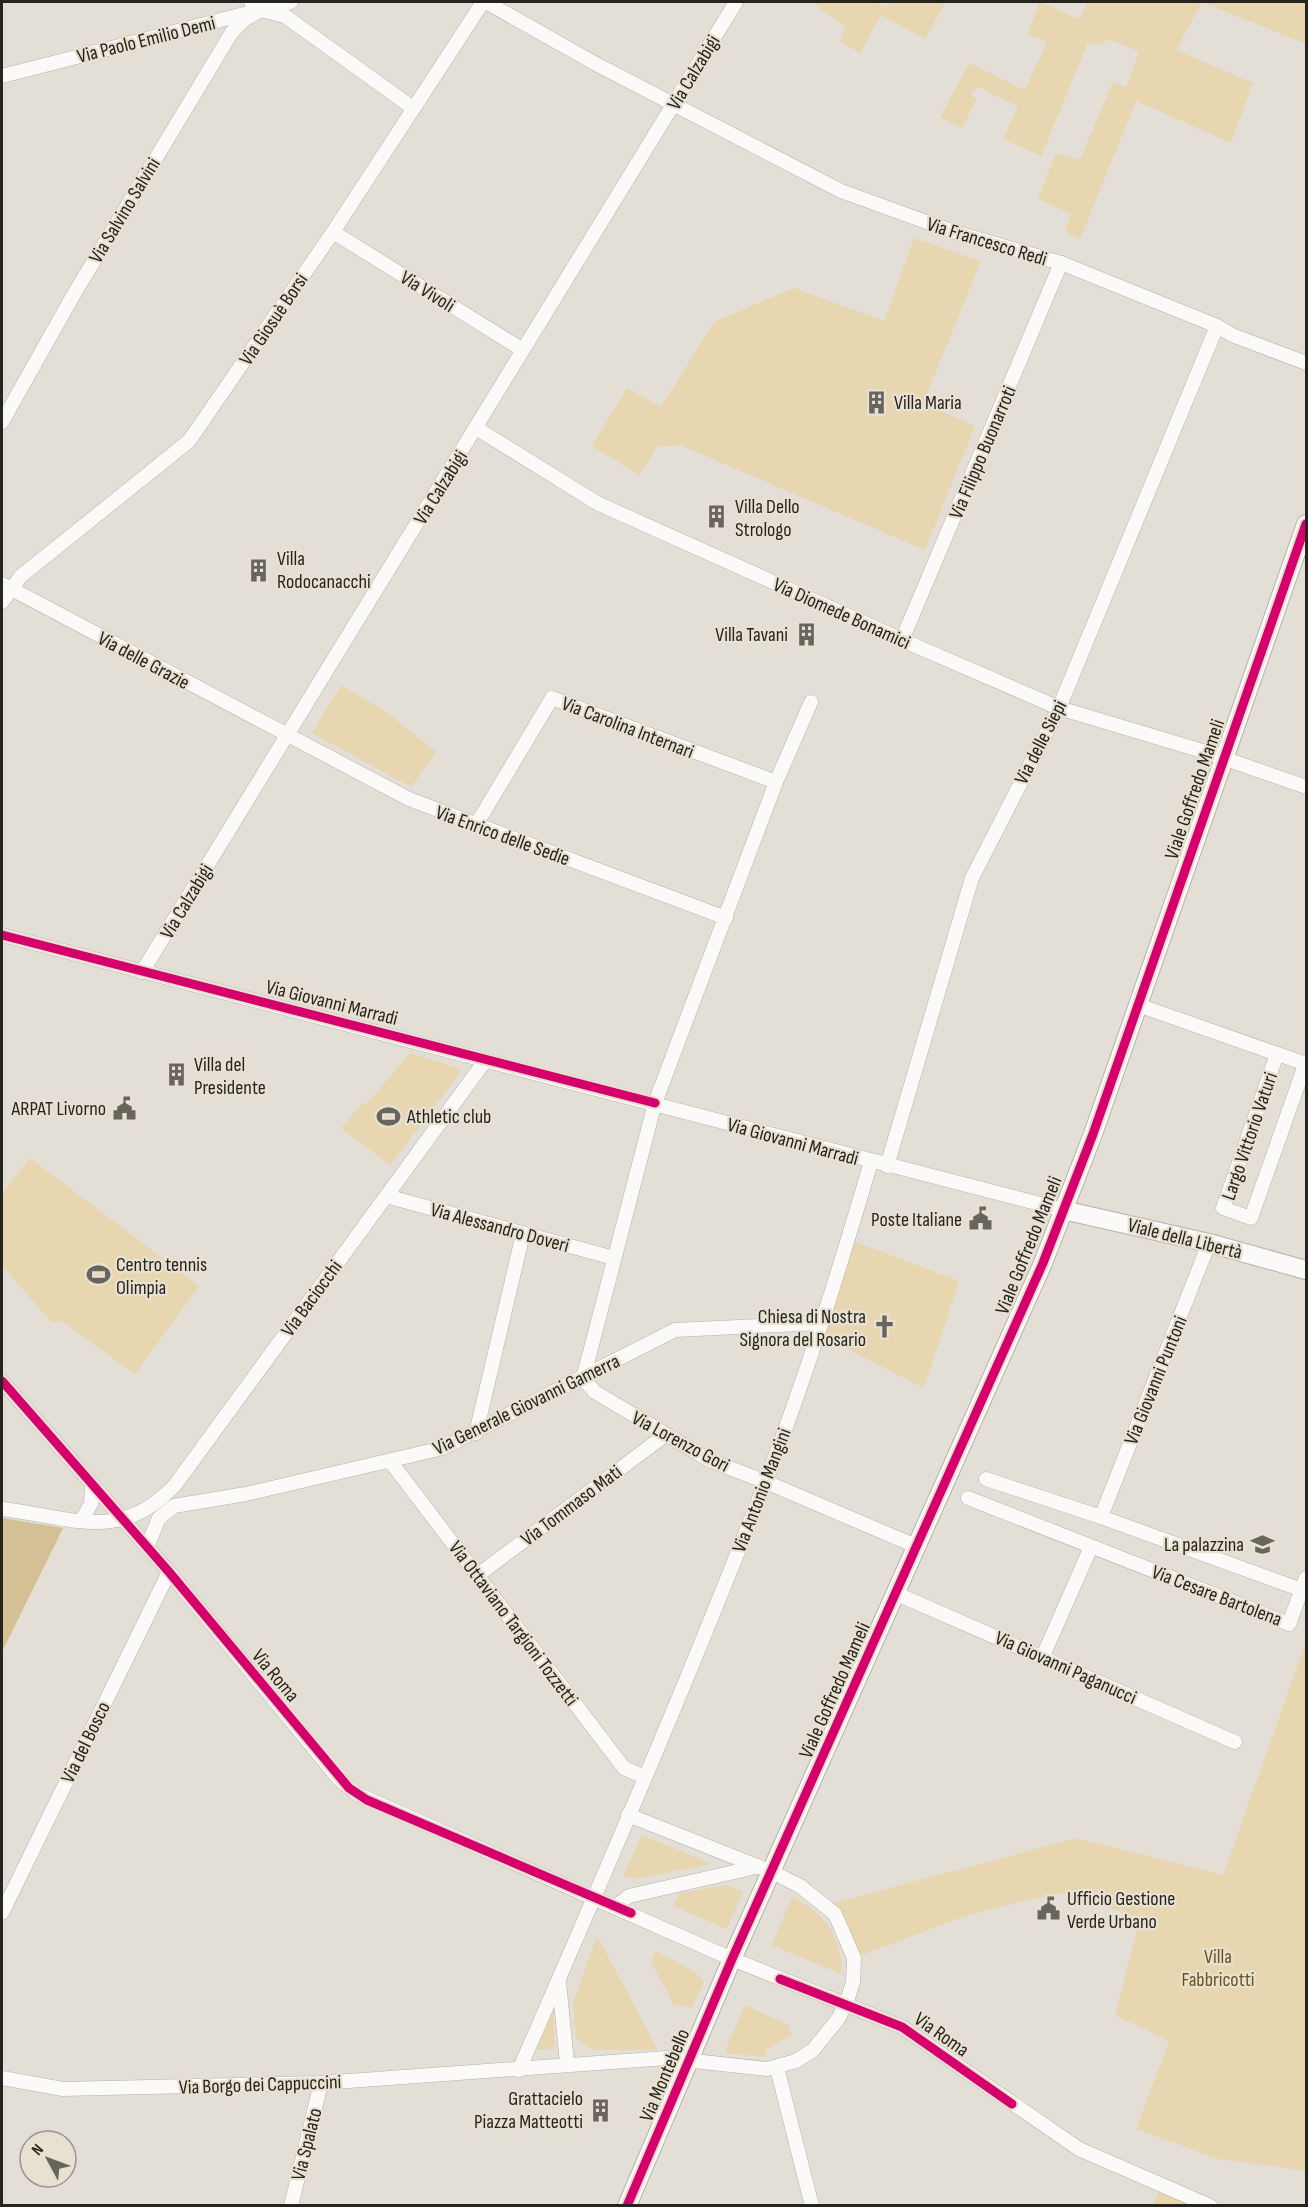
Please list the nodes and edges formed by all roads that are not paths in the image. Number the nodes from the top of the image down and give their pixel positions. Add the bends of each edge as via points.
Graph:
1 (291, 2) edge
2 (485, 2) edge
3 (736, 2) edge
4 (256, 6) edge
5 (2, 76) edge
6 (674, 104) junction
7 (413, 108) junction
8 (333, 232) junction
9 (1061, 263) junction
10 (1217, 326) junction
11 (523, 350) junction
12 (1306, 363) edge
13 (2, 422) edge
14 (476, 428) junction
15 (1306, 524) edge
16 (6, 587) edge
17 (2, 602) edge
18 (902, 640) junction
19 (811, 702) dead end
20 (1059, 708) junction
21 (287, 736) junction
22 (1224, 758) junction
23 (776, 782) junction
24 (1306, 786) edge
25 (476, 825) junction
26 (726, 918) junction
27 (2, 935) edge
28 (142, 972) junction
29 (1138, 1005) junction
30 (1277, 1054) junction
31 (485, 1061) junction
32 (1306, 1063) edge
33 (655, 1103) junction
34 (871, 1162) junction
35 (887, 1166) junction
36 (386, 1196) junction
37 (1063, 1210) junction
38 (523, 1234) junction
39 (1209, 1243) junction
40 (615, 1258) junction
41 (1306, 1270) edge
42 (822, 1323) junction
43 (582, 1379) junction
44 (2, 1381) edge
45 (476, 1433) junction
46 (664, 1436) junction
47 (390, 1461) junction
48 (986, 1479) dead end
49 (766, 1482) junction
50 (175, 1485) junction
51 (92, 1486) junction
52 (968, 1498) dead end
53 (193, 1503) junction
54 (2, 1509) edge
55 (1101, 1516) junction
56 (123, 1520) junction
57 (81, 1521) junction
58 (147, 1547) junction
59 (918, 1547) junction
60 (1091, 1547) junction
61 (169, 1572) junction
62 (477, 1575) junction
63 (1304, 1584) edge
64 (897, 1594) junction
65 (1043, 1656) junction
66 (1235, 1742) dead end
67 (644, 1777) junction
68 (630, 1813) junction
69 (764, 1870) junction
70 (594, 1896) junction
71 (616, 1906) junction
72 (2, 1913) edge
73 (732, 1959) junction
74 (559, 1979) junction
75 (846, 2004) junction
76 (690, 2060) junction
77 (567, 2063) junction
78 (777, 2068) junction
79 (519, 2070) junction
80 (2, 2078) edge
81 (321, 2084) junction
82 (291, 2205) edge
83 (627, 2205) edge
84 (812, 2205) edge
85 (1210, 2205) edge

1 - 4 street, Via Paolo Emilio Demi
2 - 6 street, Via Francesco Redi
2 - 7 street, Via Giosuè Borsi
3 - 6 street, Via Calzabigi
4 - 5 street, Via Paolo Emilio Demi
4 - 7 street via 285,16
4 - 13 street, Via Salvino Salvini via 232,32 74,294
6 - 9 street, Via Francesco Redi via 841,191 954,232
6 - 11 street, Via Calzabigi
7 - 8 street, Via Giosuè Borsi
8 - 11 street, Via Vivoli
8 - 16 street, Via Giosuè Borsi via 181,450
9 - 10 street, Via Francesco Redi
9 - 18 street, Via Filippo Buonarroti
10 - 12 street, Via Francesco Redi
10 - 20 street, Via delle Siepi
11 - 14 street, Via Calzabigi
14 - 18 street, Via Diomede Bonamici via 605,507
14 - 21 street, Via Calzabigi
15 - 22 street, Viale Goffredo Mameli
16 - 17 street, Via Giosuè Borsi
16 - 21 street, Via delle Grazie
18 - 20 street, Via Diomede Bonamici
19 - 23 street
20 - 22 street, Via Diomede Bonamici
20 - 35 street, Via delle Siepi via 966,894
21 - 25 street, Via Enrico delle Sedie via 374,783
21 - 28 street, Via Calzabigi
22 - 24 street, Via Diomede Bonamici
22 - 29 street, Viale Goffredo Mameli
23 - 25 street, Via Carolina Internari via 552,698
23 - 26 street
25 - 26 street, Via Enrico delle Sedie
26 - 33 street
27 - 28 street, Via Giovanni Marradi
28 - 31 street, Via Giovanni Marradi
29 - 30 street
29 - 37 street, Viale Goffredo Mameli
30 - 32 street
30 - 32 street, Largo Vittorio Vaturi via 1223,1208 1251,1218
31 - 33 street, Via Giovanni Marradi
31 - 36 street, Via Baciocchi
33 - 34 street, Via Giovanni Marradi
33 - 40 street
34 - 35 street, Via Giovanni Marradi
34 - 42 street, Via Antonio Mangini
35 - 37 street, Via Giovanni Marradi
36 - 38 street, Via Alessandro Doveri
36 - 50 street, Via Baciocchi
37 - 39 street, Viale della Libertà
37 - 59 street, Viale Goffredo Mameli
38 - 40 street, Via Alessandro Doveri
38 - 45 street
39 - 41 street, Viale della Libertà
39 - 55 street, Via Giovanni Puntoni
40 - 43 street
42 - 43 street, Via Generale Giovanni Gamerra via 675,1330
42 - 49 street, Via Antonio Mangini
43 - 45 street, Via Generale Giovanni Gamerra
43 - 46 street, Via Lorenzo Gori via 595,1392
44 - 51 street, Via Roma
45 - 47 street, Via Generale Giovanni Gamerra via 442,1448
46 - 49 street, Via Lorenzo Gori via 709,1460
46 - 62 street, Via Tommaso Mati
47 - 53 street, Via Generale Giovanni Gamerra
47 - 62 street, Via Ottaviano Targioni Tozzetti
48 - 55 street, Via Cesare Bartolena
49 - 59 street, Via Lorenzo Gori
49 - 67 street, Via Antonio Mangini
50 - 53 street
50 - 56 street, Via Baciocchi via 147,1510
51 - 56 street, Via Roma
51 - 57 street via 91,1504
52 - 60 street, Via Cesare Bartolena
53 - 58 street, Via Generale Giovanni Gamerra via 174,1506 162,1514
54 - 57 street
55 - 63 street, Via Cesare Bartolena
56 - 57 street
56 - 58 street, Via Roma
58 - 61 street, Via Roma
59 - 64 street, Viale Goffredo Mameli
60 - 63 street, Via Cesare Bartolena via 1289,1623
60 - 65 street
61 - 70 street, Via Roma via 339,1779 357,1794
61 - 72 street, Via del Bosco
62 - 67 street, Via Ottaviano Targioni Tozzetti via 624,1768
64 - 65 street, Via Giovanni Paganucci
64 - 69 street, Viale Goffredo Mameli
65 - 66 street, Via Giovanni Paganucci
67 - 68 street, Via Antonio Mangini
68 - 69 street
68 - 70 street, Via Antonio Mangini
69 - 71 street via 629,1896
69 - 73 street, Viale Goffredo Mameli
69 - 75 street via 814,1896 836,1914 854,1958 853,1982
70 - 71 street, Via Roma
70 - 74 street, Via Antonio Mangini
71 - 73 street, Via Roma
73 - 75 street, Via Roma
73 - 76 street, Via Montebello
74 - 77 street
74 - 79 street, Via Antonio Mangini
75 - 78 street via 813,2050
75 - 85 street, Via Roma via 912,2033 1079,2149
76 - 77 street, Via Borgo dei Cappuccini
76 - 78 street, Via Borgo dei Cappuccini
76 - 83 street, Via Montebello
77 - 79 street, Via Borgo dei Cappuccini
78 - 84 street
79 - 81 street, Via Borgo dei Cappuccini
80 - 81 street, Via Borgo dei Cappuccini via 63,2089
81 - 82 street, Via Spalato

